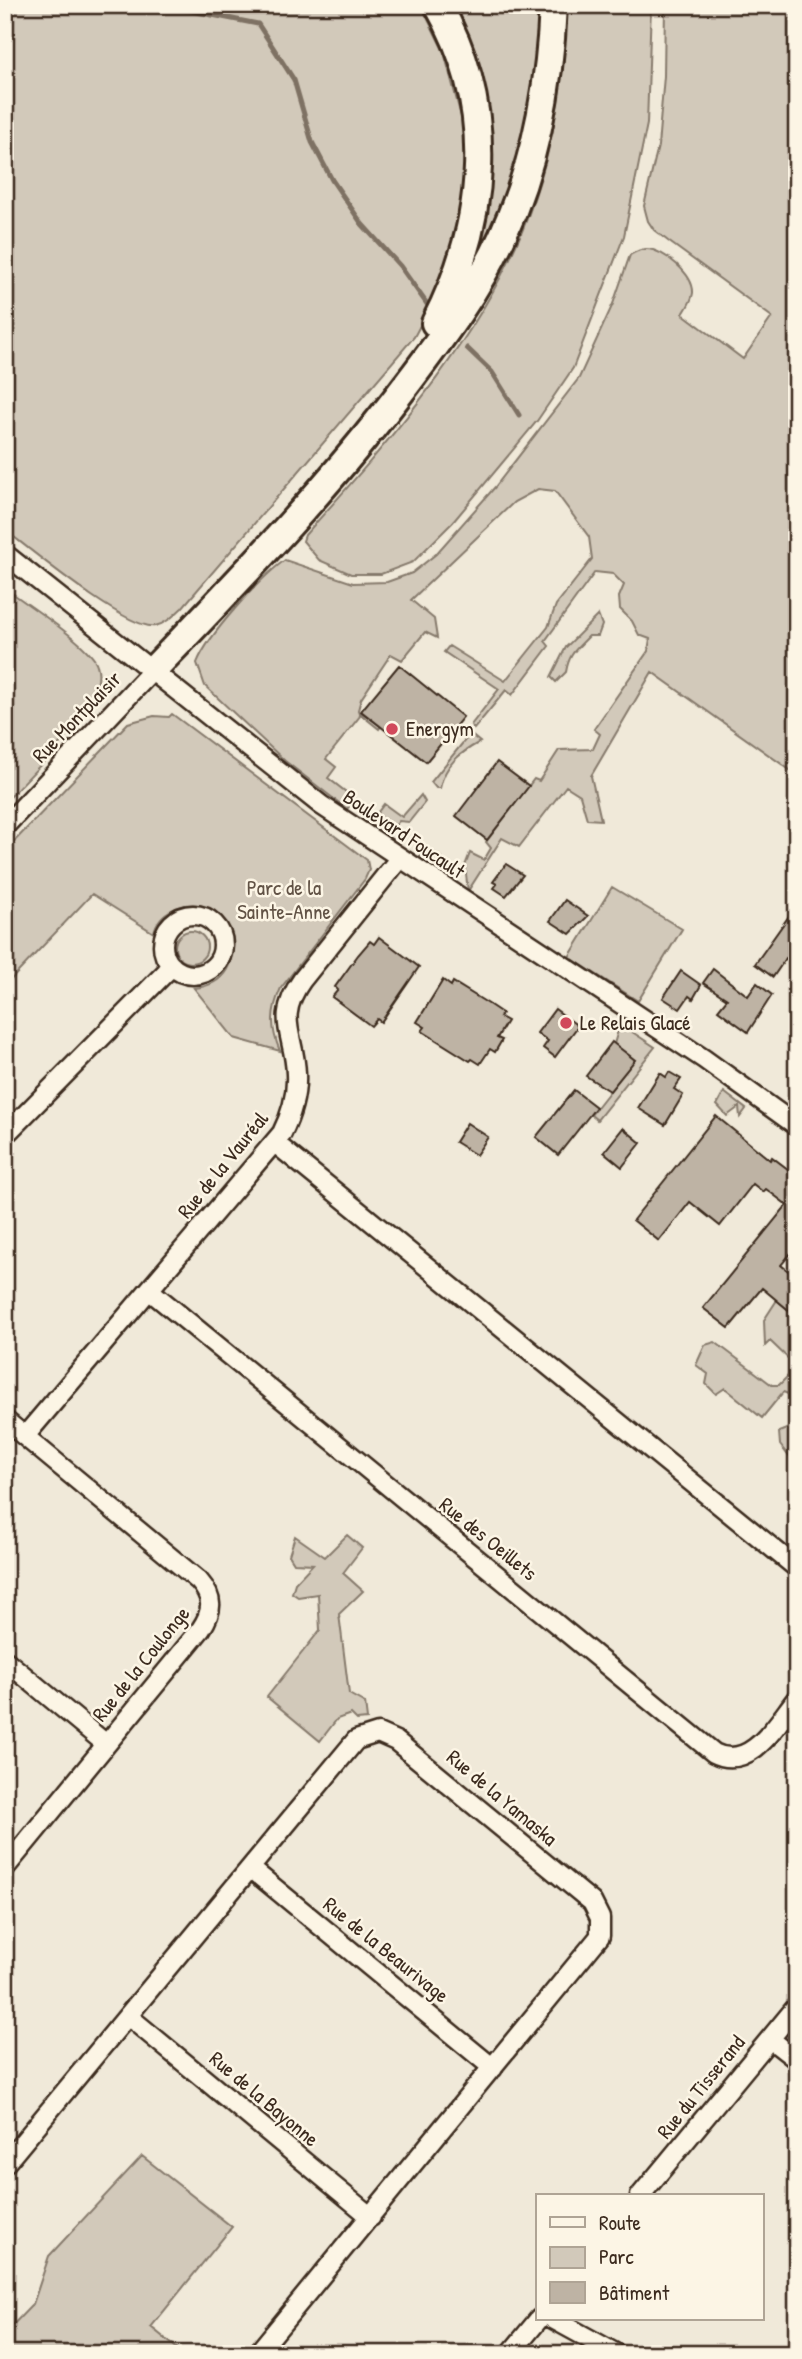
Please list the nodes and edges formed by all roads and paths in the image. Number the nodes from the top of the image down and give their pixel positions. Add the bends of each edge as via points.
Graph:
1 (438, 5) edge
2 (554, 5) edge
3 (395, 400) junction
4 (5, 554) edge
5 (153, 670) junction
6 (5, 826) edge
7 (399, 859) junction
8 (172, 966) dead end
9 (797, 1126) edge
10 (5, 1135) edge
11 (275, 1143) junction
12 (149, 1290) junction
13 (5, 1420) edge
14 (25, 1436) junction
15 (797, 1569) edge
16 (5, 1660) edge
17 (797, 1698) edge
18 (106, 1744) junction
19 (5, 1868) edge
20 (250, 1868) junction
21 (797, 2006) edge
22 (128, 2017) junction
23 (770, 2039) junction
24 (797, 2060) edge
25 (493, 2068) junction
26 (5, 2164) edge
27 (642, 2194) edge
28 (371, 2217) junction
29 (538, 2320) edge
30 (555, 2320) edge
31 (257, 2354) edge
32 (510, 2354) edge
33 (617, 2354) edge

1 - 3 highway via 456,43 470,91 478,149 477,201 454,284
2 - 3 highway via 542,110 510,219 479,282
3 - 5 highway via 348,461
4 - 5 street, Boulevard Foucault
5 - 6 street, Rue Montplaisir
5 - 7 street, Boulevard Foucault via 285,778
7 - 9 street, Boulevard Foucault via 704,1059
7 - 11 street, Rue de la Vauréal via 290,999 286,1030 295,1090 287,1124
8 - 10 street
11 - 12 street, Rue de la Vauréal
11 - 15 street
12 - 14 street, Rue de la Vauréal
12 - 17 street, Rue des Oeillets via 714,1753 736,1758 749,1753
13 - 14 street, Rue de la Coulonge
14 - 18 street, Rue de la Coulonge via 190,1573 210,1596 210,1612 201,1629
16 - 18 street
18 - 19 street, Rue de la Coulonge
20 - 22 street, Rue de la Yamaska
20 - 25 street, Rue de la Beaurivage
20 - 25 street, Rue de la Yamaska via 355,1740 383,1734 402,1745 592,1902 600,1918 596,1944
21 - 23 street, Rue du Tisserand
22 - 26 street, Rue de la Yamaska
22 - 28 street, Rue de la Bayonne
23 - 24 street
23 - 27 street, Rue du Tisserand
25 - 28 street, Rue de la Yamaska
28 - 31 street, Rue de la Yamaska
29 - 32 street
30 - 33 street

